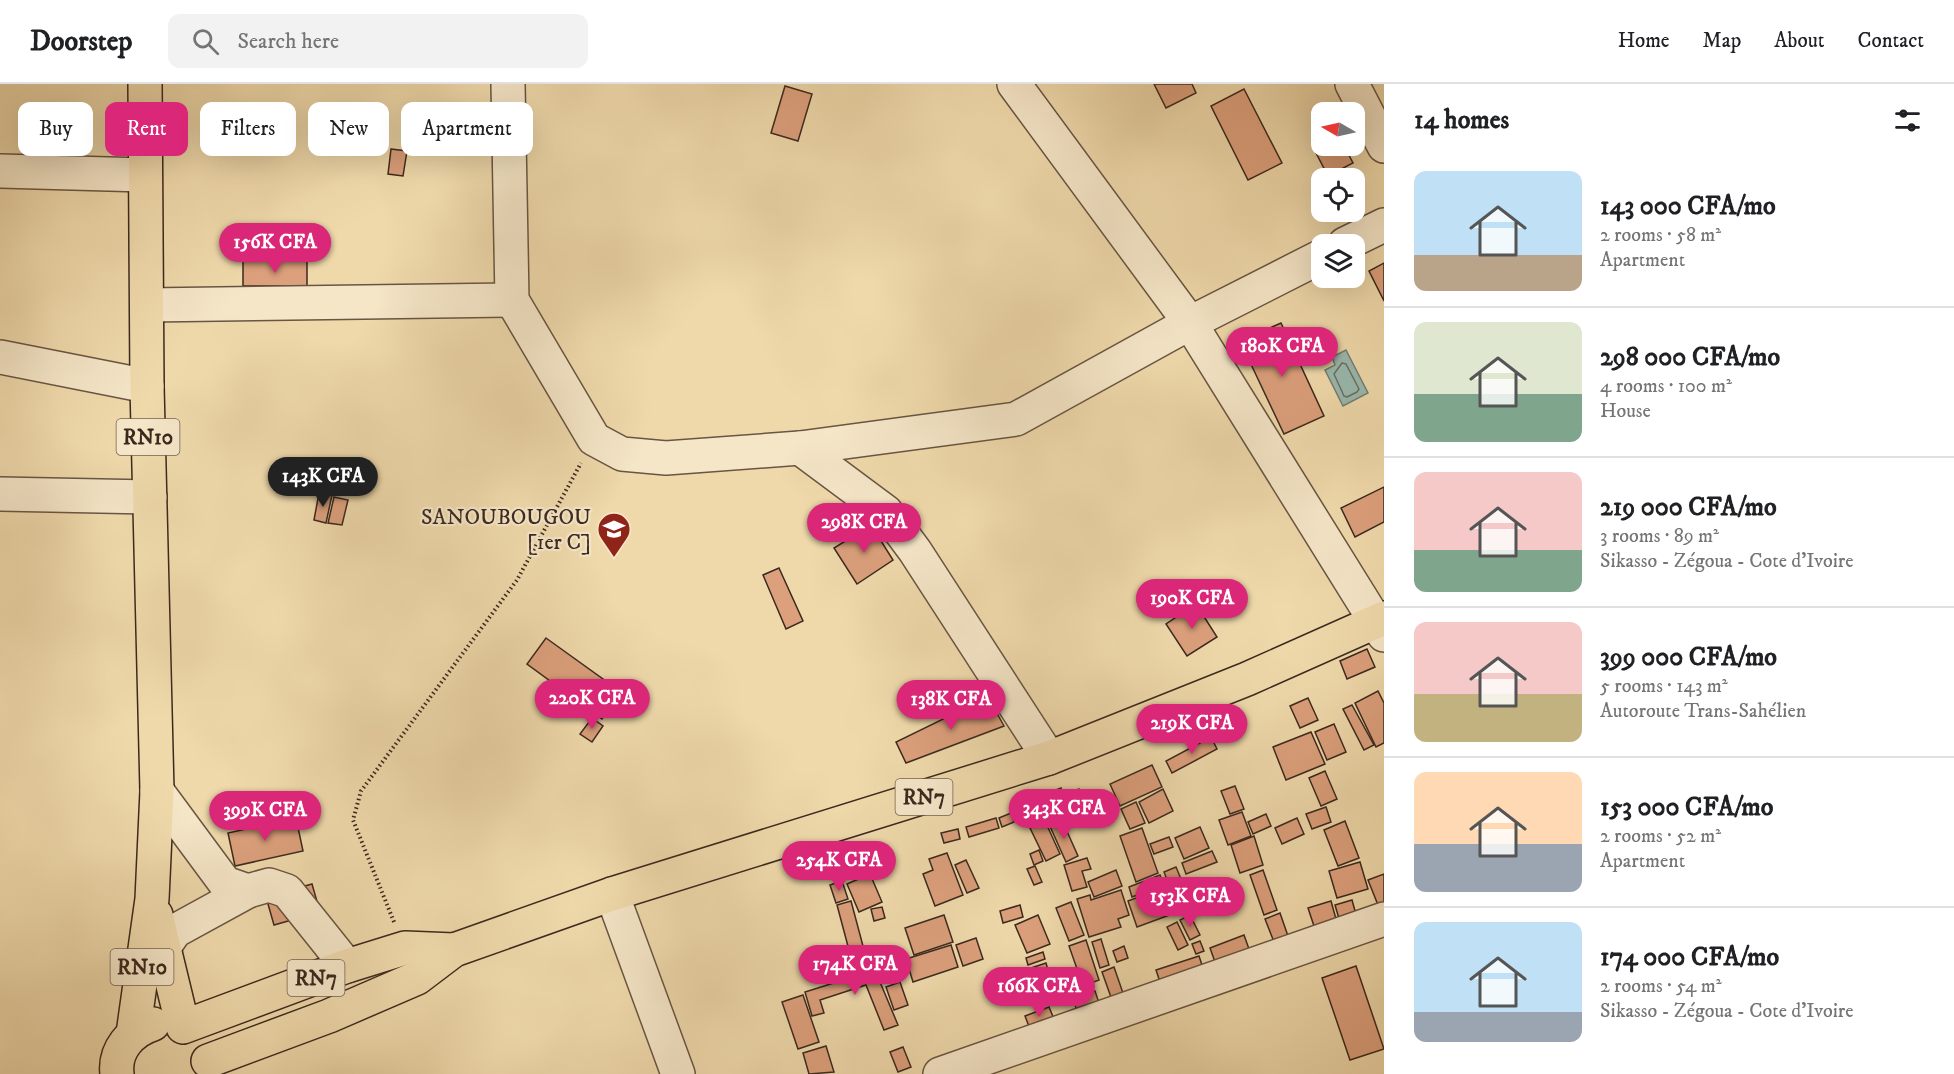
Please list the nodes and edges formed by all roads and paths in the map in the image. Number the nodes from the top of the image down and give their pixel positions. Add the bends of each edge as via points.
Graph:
1 (145, 84) edge
2 (508, 84) edge
3 (1014, 84) edge
4 (1352, 84) edge
5 (1384, 146) edge
6 (0, 171) edge
7 (145, 175) junction
8 (1384, 225) edge
9 (1365, 234) edge
10 (1311, 262) edge
11 (512, 300) junction
12 (147, 304) junction
13 (1190, 323) junction
14 (0, 357) edge
15 (147, 386) junction
16 (594, 440) junction
17 (800, 448) junction
18 (0, 494) edge
19 (150, 497) junction
20 (1382, 625) edge
21 (1049, 758) junction
22 (157, 791) junction
23 (248, 891) junction
24 (612, 894) junction
25 (152, 900) junction
26 (1384, 919) edge
27 (164, 947) junction
28 (405, 948) junction
29 (454, 950) junction
30 (347, 966) junction
31 (183, 1027) junction
32 (133, 1034) junction
33 (209, 1068) edge
34 (114, 1072) edge
35 (678, 1074) edge
36 (940, 1074) edge

1 - 7 highway, RN10
2 - 11 street
3 - 13 street
4 - 5 street
6 - 7 street
7 - 12 highway, RN10
8 - 9 street
10 - 13 street
11 - 12 street
11 - 16 street
12 - 15 highway, RN10
13 - 17 street via 1016,419
13 - 20 street
14 - 15 street
15 - 19 highway, RN10
16 - 17 street via 622,454 666,458
16 - 28 path via 517,580 361,791 353,820
17 - 21 street via 886,512
18 - 19 street
19 - 22 highway, RN10
20 - 21 highway, RN7
21 - 24 highway, RN7
22 - 23 street via 225,883
22 - 25 highway, RN10
23 - 27 street via 175,931
23 - 30 street via 269,885 287,891
24 - 29 highway, RN7
24 - 35 street
25 - 27 highway, RN10
25 - 32 highway, RN10
26 - 36 street
27 - 31 highway, RN10
28 - 29 highway, RN7
28 - 30 highway, RN7
29 - 33 highway, RN7 via 417,978
30 - 31 highway, RN7
31 - 32 highway, RN7 via 157,1023
31 - 33 highway, RN7 via 204,1047
32 - 34 highway via 124,1043

